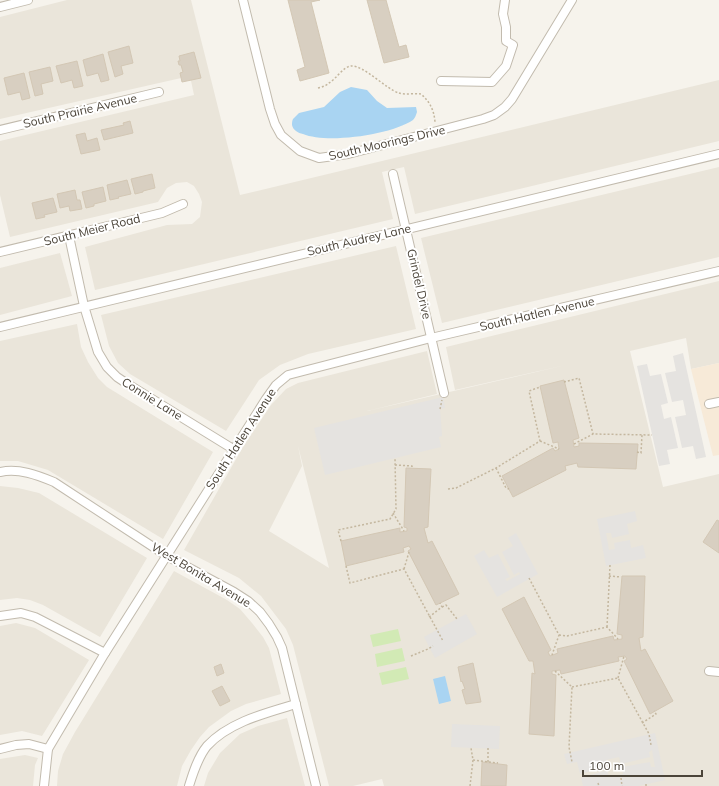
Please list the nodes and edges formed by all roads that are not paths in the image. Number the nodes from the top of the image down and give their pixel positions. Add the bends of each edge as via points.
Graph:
1 (28, 0) edge
2 (243, 0) edge
3 (505, 0) edge
4 (572, 0) edge
5 (0, 7) edge
6 (441, 81) dead end
7 (160, 92) dead end
8 (0, 130) edge
9 (719, 154) edge
10 (394, 174) dead end
11 (183, 204) dead end
12 (406, 229) junction
13 (69, 236) junction
14 (0, 251) edge
15 (719, 271) edge
16 (84, 306) junction
17 (0, 327) edge
18 (431, 338) junction
19 (444, 393) dead end
20 (719, 402) edge
21 (709, 404) dead end
22 (233, 449) junction
23 (0, 472) edge
24 (167, 556) junction
25 (0, 616) edge
26 (105, 653) junction
27 (708, 672) dead end
28 (719, 672) edge
29 (296, 704) junction
30 (0, 749) edge
31 (48, 749) junction
32 (44, 786) edge
33 (189, 786) edge
34 (316, 786) edge

1 - 5 street
2 - 4 street, South Moorings Drive via 275,124 281,135 300,151 319,158 336,157 472,123 494,115 506,107 518,92
3 - 6 street via 503,14 506,41 513,45 506,66 492,82
7 - 8 street, South Prairie Avenue
9 - 12 street, South Audrey Lane
10 - 12 street, Grindel Drive
11 - 13 street, South Meier Road via 162,213
12 - 16 street, South Audrey Lane
12 - 18 street, Grindel Drive
13 - 14 street, South Meier Road
13 - 16 street, Connie Lane
15 - 18 street, South Hatlen Avenue
16 - 17 street, South Audrey Lane
16 - 22 street, Connie Lane via 98,352 117,377
18 - 19 street, Grindel Drive
18 - 22 street, South Hatlen Avenue via 288,375 276,385
20 - 21 street
22 - 24 street, South Hatlen Avenue
23 - 24 street, West Bonita Avenue via 37,474 54,482
24 - 26 street, South Hatlen Avenue
24 - 29 street, West Bonita Avenue via 234,592 260,612 282,648
25 - 26 street via 21,613 35,617
26 - 31 street, South Hatlen Avenue
27 - 28 street
29 - 33 street via 251,718 220,735 207,746 196,765
29 - 34 street, West Bonita Avenue
30 - 31 street via 28,744
31 - 32 street, South Hatlen Avenue

